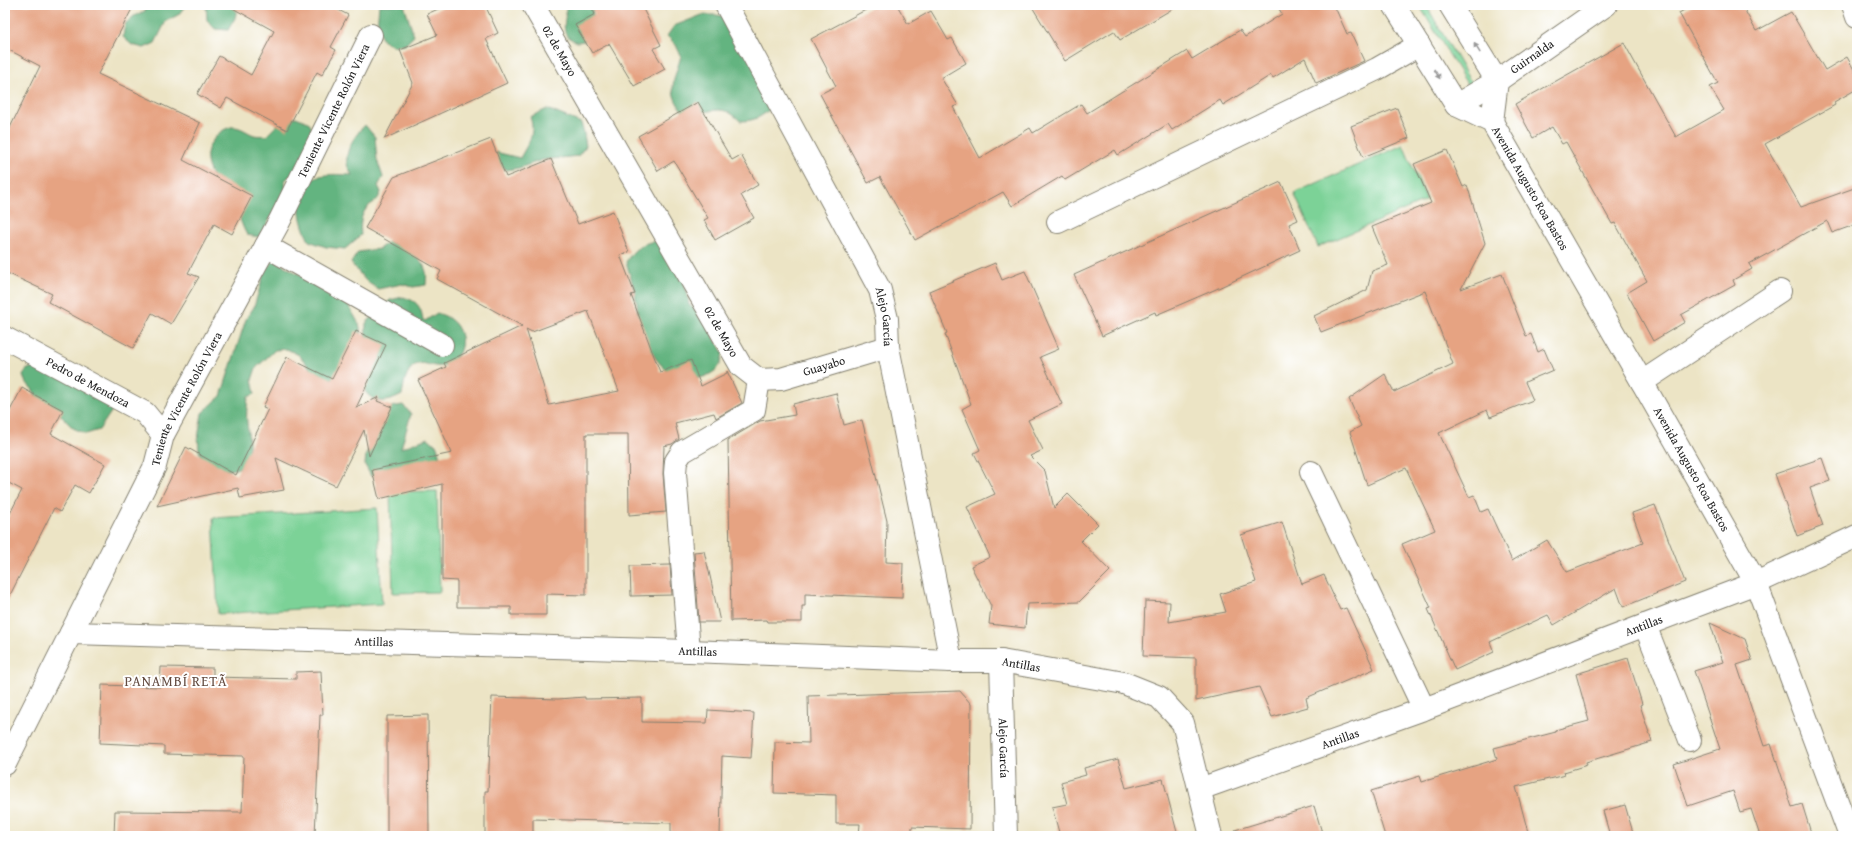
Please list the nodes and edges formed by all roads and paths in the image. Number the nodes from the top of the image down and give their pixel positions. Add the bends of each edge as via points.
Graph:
1 (533, 5) edge
2 (726, 5) edge
3 (1394, 5) edge
4 (1450, 5) edge
5 (1606, 5) edge
6 (1853, 5) edge
7 (1857, 17) edge
8 (371, 35) dead end
9 (1419, 45) junction
10 (1497, 81) junction
11 (1456, 105) junction
12 (1492, 122) junction
13 (1058, 222) dead end
14 (266, 246) junction
15 (1780, 291) dead end
16 (5, 338) edge
17 (442, 345) dead end
18 (888, 347) junction
19 (759, 380) junction
20 (1642, 382) junction
21 (163, 435) junction
22 (1311, 472) dead end
23 (1857, 536) edge
24 (1756, 583) junction
25 (1645, 625) junction
26 (71, 633) junction
27 (689, 651) junction
28 (951, 661) junction
29 (1001, 661) junction
30 (1424, 709) junction
31 (1690, 740) dead end
32 (5, 764) edge
33 (1200, 789) junction
34 (1006, 836) edge
35 (1211, 836) edge
36 (1850, 836) edge

1 - 19 street, 02 de Mayo via 741,366
2 - 18 street, Alejo García via 880,290 887,319
3 - 9 street
10 -> 4 street
5 - 10 street, Guirnalda
6 - 7 street
8 - 14 street, Teniente Vicente Rolón Viera
9 -> 11 street
9 - 13 street via 1377,69
10 - 11 street, Guirnalda
10 - 12 street, Avenida Augusto Roa Bastos
11 - 12 street, Avenida Augusto Roa Bastos
12 - 20 street, Avenida Augusto Roa Bastos
14 - 17 street
14 - 21 street, Teniente Vicente Rolón Viera
15 - 20 street
16 - 21 street, Pedro de Mendoza via 145,413
18 - 19 street, Guayabo via 781,379
18 - 28 street, Alejo García
19 - 27 street via 754,410 682,452 676,461
20 - 24 street, Avenida Augusto Roa Bastos
21 - 26 street, Teniente Vicente Rolón Viera via 155,466
22 - 30 street
23 - 24 street, Antillas
24 - 25 street, Antillas
24 - 36 street, Avenida Augusto Roa Bastos
25 - 30 street, Antillas
25 - 31 street
26 - 27 street, Antillas
26 - 32 street, Teniente Vicente Rolón Viera
27 - 28 street, Antillas
28 - 29 street, Antillas
29 - 33 street, Antillas via 1124,683 1159,697 1183,723
29 - 34 street, Alejo García
30 - 33 street, Antillas
33 - 35 street

